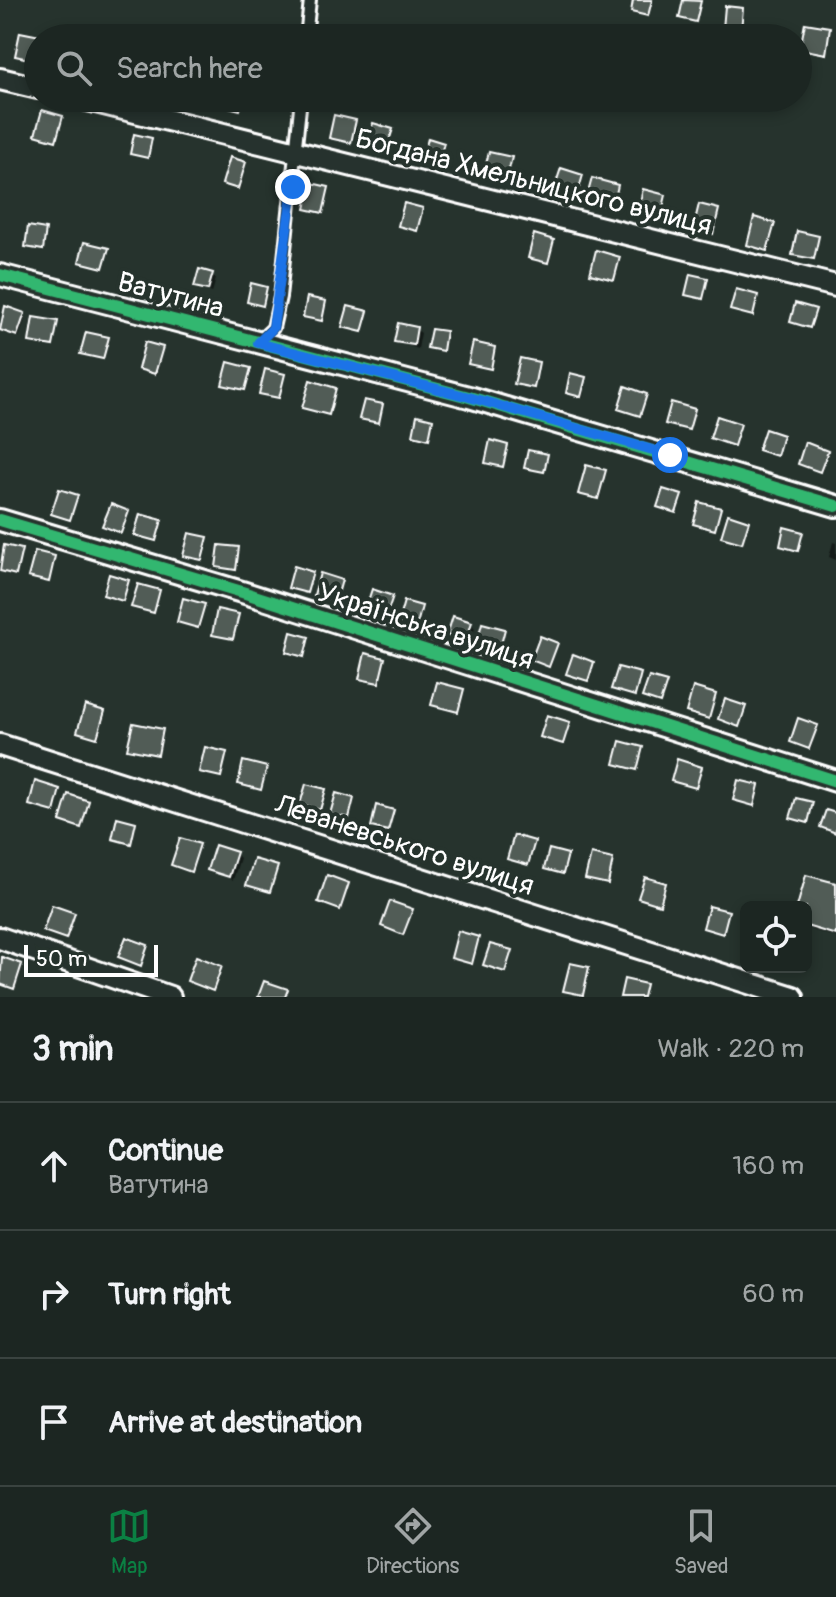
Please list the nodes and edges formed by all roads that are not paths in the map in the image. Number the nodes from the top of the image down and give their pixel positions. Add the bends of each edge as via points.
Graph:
1 (310, 0) edge
2 (307, 24) edge
3 (0, 79) edge
4 (24, 85) edge
5 (137, 112) edge
6 (299, 112) edge
7 (295, 150) junction
8 (0, 275) edge
9 (836, 286) edge
10 (258, 343) junction
11 (836, 506) edge
12 (0, 520) edge
13 (0, 745) edge
14 (836, 781) edge
15 (0, 938) edge
16 (170, 997) edge
17 (793, 997) edge

1 - 2 lane
3 - 4 street
5 - 7 street, Богдана Хмельницкого вулиця
6 - 7 lane
7 - 9 street, Богдана Хмельницкого вулиця
7 - 10 lane via 280,297 273,328
8 - 10 street, Ватутина
10 - 11 street, Ватутина via 469,397
12 - 14 street, Українська вулиця
13 - 17 street, Леваневського вулиця
15 - 16 street

